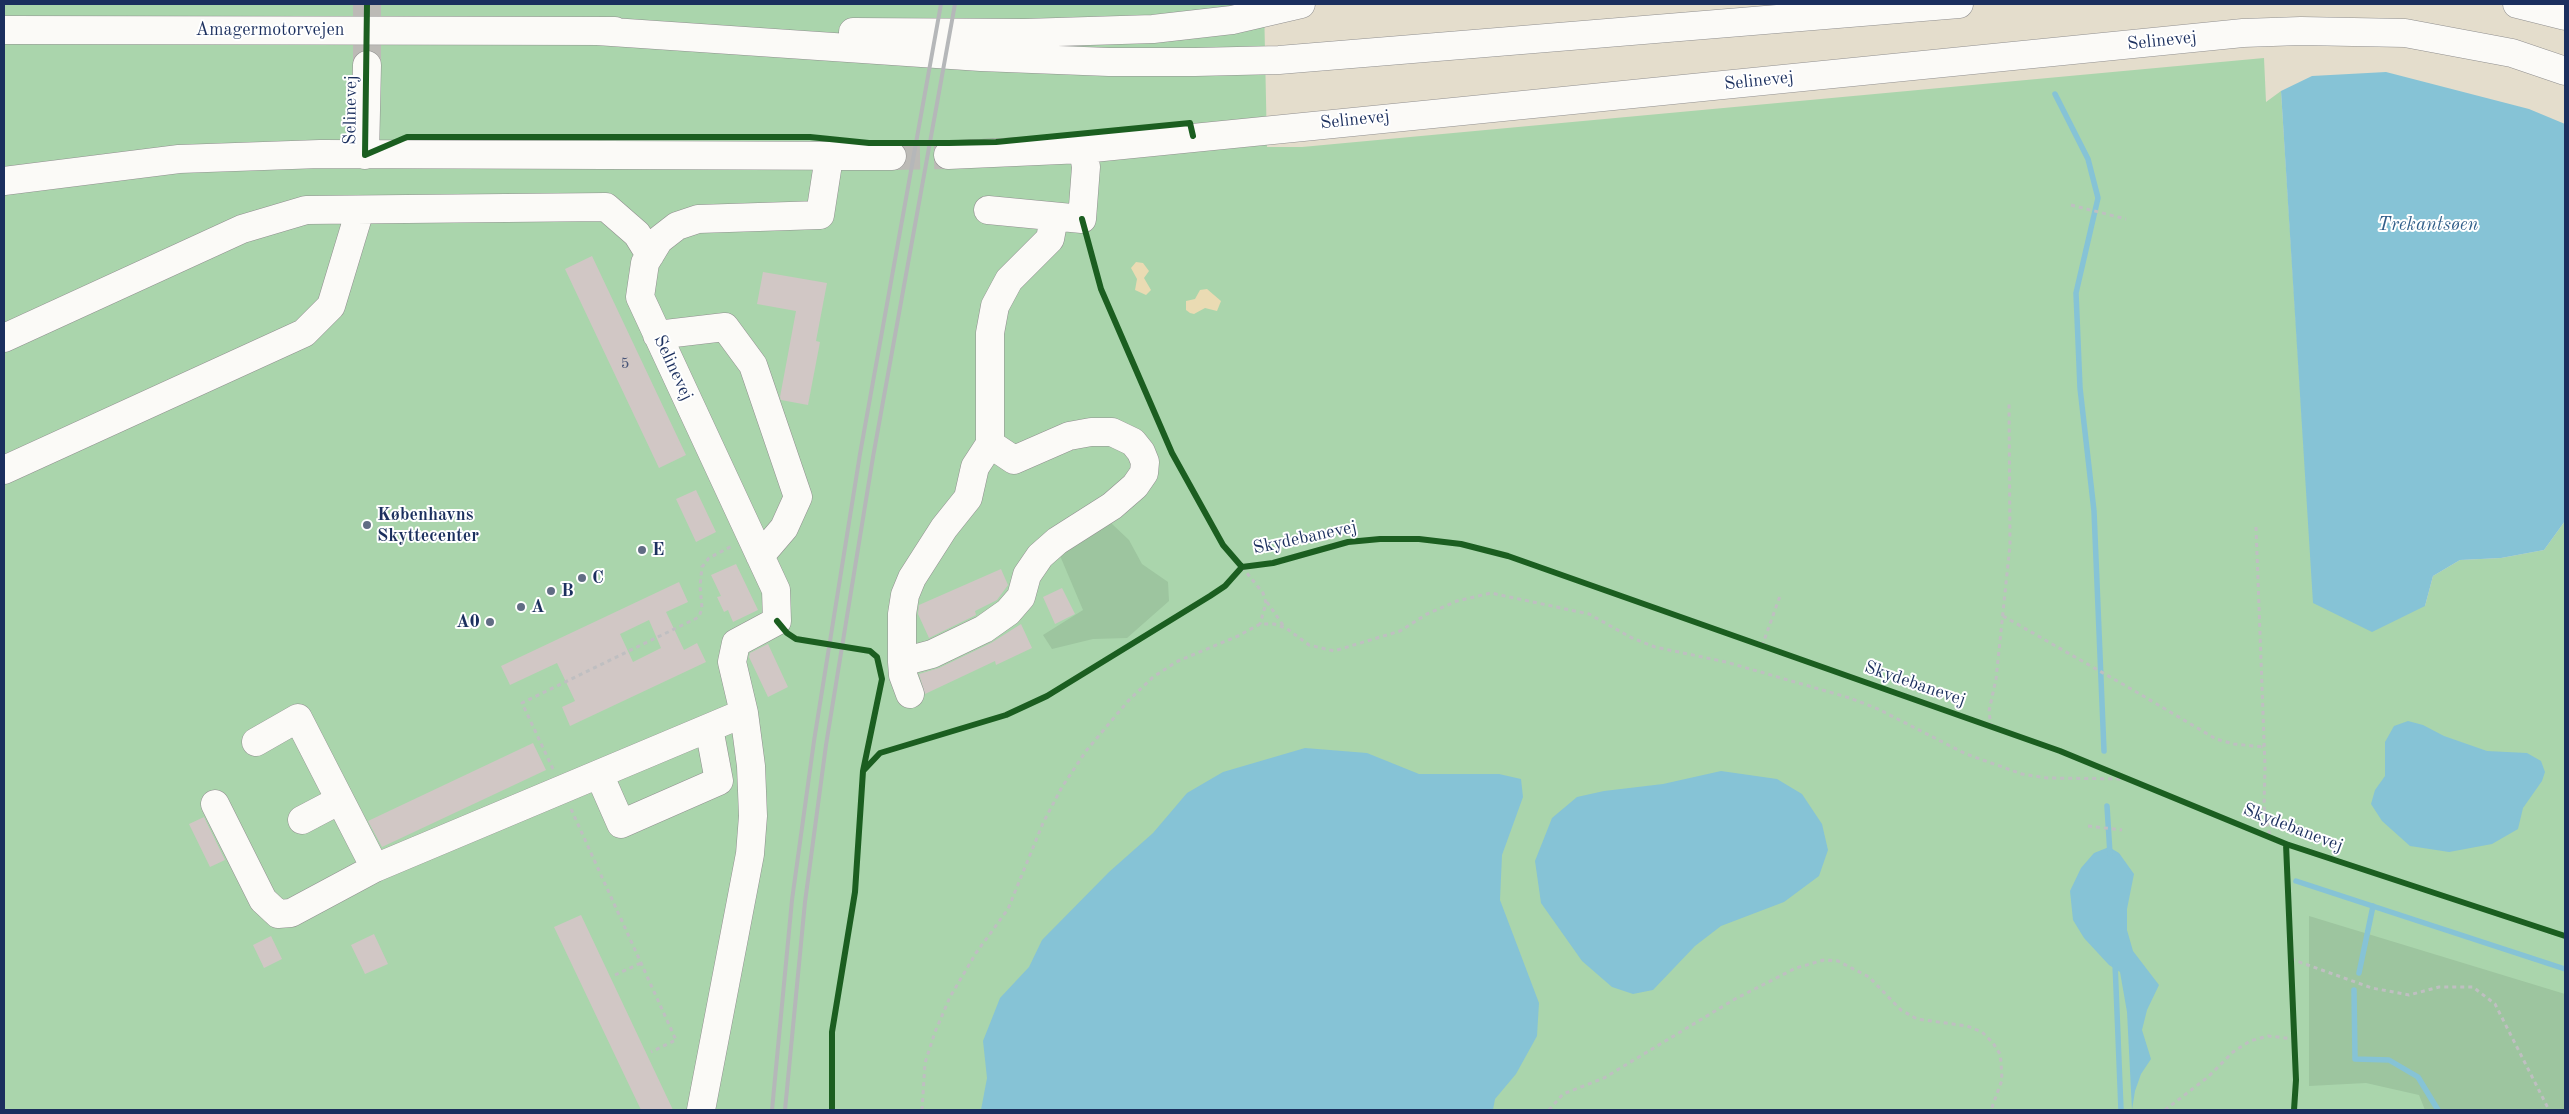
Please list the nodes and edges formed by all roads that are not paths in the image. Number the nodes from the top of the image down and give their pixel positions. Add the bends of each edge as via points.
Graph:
1 (1301, 4) edge
2 (1959, 4) edge
3 (2517, 4) edge
4 (2565, 16) edge
5 (4, 30) edge
6 (597, 31) junction
7 (367, 65) tunnel mouth
8 (2565, 70) edge
9 (1082, 149) junction
10 (366, 155) junction
11 (948, 155) tunnel mouth
12 (892, 156) tunnel mouth
13 (828, 157) junction
14 (4, 181) edge
15 (360, 210) junction
16 (988, 210) dead end
17 (1054, 218) junction
18 (650, 255) junction
19 (657, 335) junction
20 (4, 338) edge
21 (990, 444) junction
22 (4, 470) edge
23 (760, 556) junction
24 (902, 662) junction
25 (910, 694) dead end
26 (744, 713) junction
27 (709, 728) junction
28 (256, 742) dead end
29 (599, 774) junction
30 (340, 800) junction
31 (215, 804) dead end
32 (302, 820) dead end
33 (375, 868) junction
34 (701, 1110) edge

1 - 6 street via 1232,20 1111,31
2 - 6 street via 1280,60 1194,62 982,57
3 - 4 street
5 - 6 street, Amagermotorvejen
7 - 10 street, Selinevej
8 - 9 street, Selinevej via 2512,53 2405,33 2243,33
9 - 11 street, Selinevej
9 - 17 street via 1086,167 1082,219
10 - 13 street, Selinevej
10 - 14 street, Selinevej via 180,159
12 - 13 street, Selinevej
13 - 18 street, Selinevej via 820,214 698,219 677,226 659,240
15 - 18 street via 606,206 637,234
15 - 20 street via 306,210 242,229
15 - 22 street via 331,306 304,333
16 - 17 street
17 - 21 street via 1050,239 1009,280 995,306 990,334
18 - 19 street, Selinevej via 645,263 640,297
19 - 23 street, Selinevej
19 - 23 street via 725,327 753,365 798,497 784,528
21 - 24 street via 975,467 968,498 944,528 912,578 905,595
21 - 24 street via 1014,460 1069,436 1112,432 1133,442 1141,452 1145,462 1144,473 1135,486 1112,506 1057,541 1040,556 1026,575 1021,597 1008,612 984,629 932,654
23 - 26 street, Selinevej via 776,590 777,621 736,643 732,662
24 - 25 street
26 - 27 street
26 - 34 street via 751,766 753,816 750,854
27 - 29 street
27 - 29 street via 719,781 621,824
28 - 30 street via 298,718
29 - 33 street
30 - 32 street
30 - 33 street
31 - 33 street via 263,900 278,914 291,913

